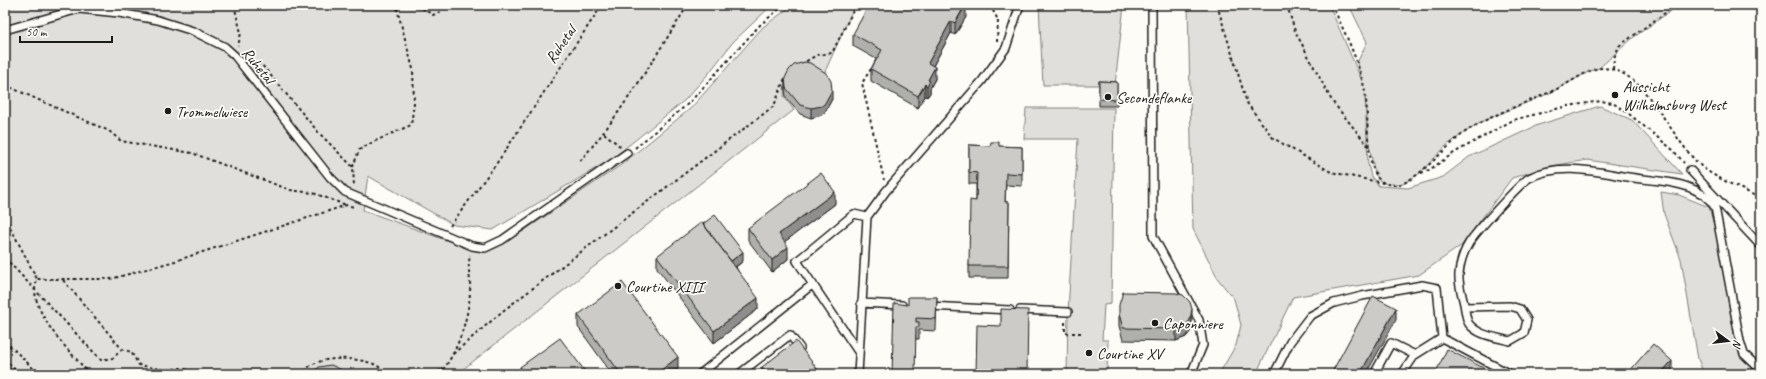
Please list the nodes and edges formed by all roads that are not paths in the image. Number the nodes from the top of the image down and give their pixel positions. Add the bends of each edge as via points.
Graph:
1 (1020, 5) edge
2 (1152, 5) edge
3 (5, 30) edge
4 (628, 153) road end
5 (1690, 170) road end
6 (867, 217) junction
7 (1761, 246) edge
8 (813, 284) junction
9 (861, 303) junction
10 (908, 305) edge
11 (916, 305) edge
12 (1465, 307) junction
13 (1067, 312) road end
14 (1442, 338) junction
15 (859, 353) junction
16 (1415, 355) junction
17 (807, 357) edge
18 (1761, 370) edge
19 (700, 374) edge
20 (739, 374) edge
21 (858, 374) edge
22 (1191, 374) edge
23 (1274, 374) edge
24 (1374, 374) edge
25 (1402, 374) edge
26 (1510, 374) edge

1 - 6 lane via 1006,48 982,81 886,191
2 - 22 lane via 1153,236 1199,320 1203,345
3 - 4 lane, Ruhetal via 79,9 158,20 193,31 225,47 235,56 330,177 345,192 472,246 485,248 502,240
5 - 7 lane
6 - 8 lane via 854,214 797,261
6 - 9 lane
8 - 15 lane
8 - 19 lane
9 - 10 lane
9 - 15 lane
11 - 13 lane
12 - 12 lane via 1510,306 1520,309 1527,320 1524,333 1510,341 1481,334 1468,324
12 - 18 lane via 1459,275 1470,242 1528,179 1568,169 1671,183 1694,188 1709,198 1715,207 1721,228 1738,334 1744,354
14 - 16 lane
14 - 23 lane via 1437,288 1422,285 1362,296 1334,303 1310,316 1290,342
14 - 26 lane
15 - 21 lane
16 - 24 lane via 1391,343
16 - 25 lane
17 - 20 lane via 790,335

